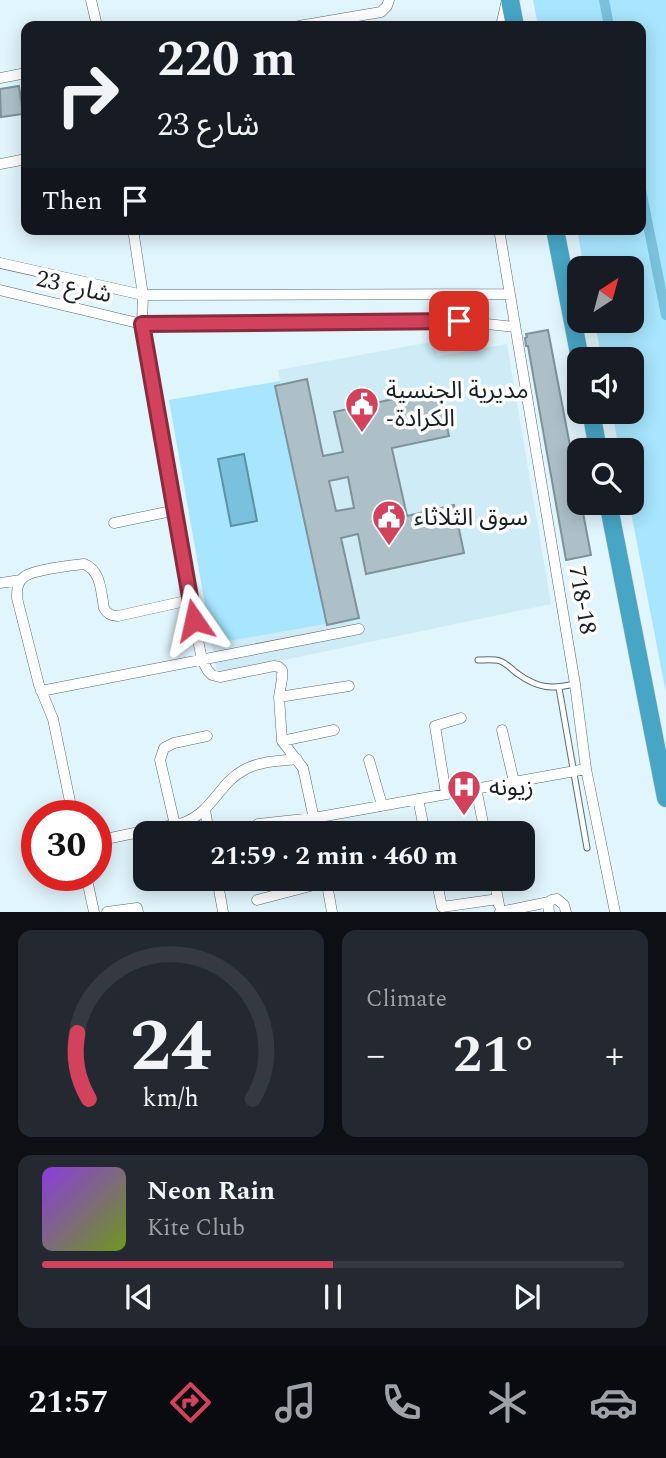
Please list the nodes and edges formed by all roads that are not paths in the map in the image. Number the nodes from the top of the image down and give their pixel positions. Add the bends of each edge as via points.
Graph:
1 (91, 0) edge
2 (388, 0) edge
3 (508, 0) edge
4 (96, 21) edge
5 (328, 21) edge
6 (502, 21) edge
7 (514, 21) edge
8 (21, 74) edge
9 (0, 78) edge
10 (21, 160) edge
11 (0, 163) edge
12 (134, 235) edge
13 (500, 235) edge
14 (556, 235) edge
15 (0, 263) edge
16 (0, 290) edge
17 (510, 294) junction
18 (143, 295) junction
19 (458, 295) junction
20 (459, 321) junction
21 (142, 324) junction
22 (515, 327) junction
23 (578, 347) edge
24 (176, 510) junction
25 (611, 515) edge
26 (114, 523) dead end
27 (21, 580) junction
28 (0, 583) edge
29 (190, 600) junction
30 (359, 629) dead end
31 (202, 660) junction
32 (478, 660) dead end
33 (576, 684) junction
34 (349, 686) dead end
35 (559, 688) junction
36 (41, 691) junction
37 (279, 697) junction
38 (461, 718) dead end
39 (334, 730) dead end
40 (502, 730) dead end
41 (207, 736) dead end
42 (282, 741) junction
43 (297, 759) junction
44 (369, 760) dead end
45 (586, 769) junction
46 (574, 771) junction
47 (514, 782) junction
48 (476, 788) junction
49 (446, 794) junction
50 (666, 798) edge
51 (418, 799) junction
52 (70, 800) edge
53 (382, 805) junction
54 (205, 810) junction
55 (314, 818) junction
56 (173, 821) edge
57 (188, 821) edge
58 (207, 821) edge
59 (286, 821) edge
60 (315, 821) edge
61 (423, 821) edge
62 (483, 821) edge
63 (133, 833) edge
64 (112, 838) edge
65 (587, 848) dead end
66 (89, 891) edge
67 (219, 891) edge
68 (288, 891) edge
69 (328, 891) edge
70 (439, 891) edge
71 (496, 891) edge
72 (257, 900) dead end
73 (498, 900) junction
74 (549, 907) edge
75 (93, 912) edge
76 (107, 912) edge
77 (138, 912) edge
78 (223, 912) edge
79 (332, 912) edge
80 (500, 912) edge
81 (566, 912) edge
82 (615, 912) edge

1 - 4 street
2 - 5 street via 381,12
3 - 6 street
3 - 7 highway
8 - 9 street
10 - 11 street
12 - 18 street
13 - 17 street, 718-18
14 - 23 highway
15 - 18 street, شارع 23
16 - 21 street, شارع 23
17 - 19 street, شارع 23
17 - 22 street, 718-18
18 - 19 street, شارع 23
18 - 21 street
19 - 20 street
20 - 21 street, شارع 23
20 - 22 street, شارع 23
21 - 24 street
22 - 33 street, 718-18
24 - 26 street
24 - 29 street
25 - 50 highway
27 - 28 street
27 - 29 street via 32,573 87,565 97,575 105,611 115,616
27 - 36 street via 18,597
29 - 31 street
30 - 31 street
31 - 36 street
31 - 37 street via 212,675 220,677 279,667
32 - 35 lane via 502,662 539,686
33 - 35 lane
33 - 45 street, 718-18
34 - 37 street
35 - 46 lane
36 - 52 street via 53,719
37 - 42 street
38 - 49 street via 435,726
39 - 42 street
40 - 47 street
41 - 56 street via 164,748 160,760
42 - 43 street
43 - 54 street via 244,769
43 - 55 street
44 - 53 street
45 - 46 street
45 - 82 street, 718-18
46 - 47 street
46 - 65 lane
47 - 48 street
48 - 49 street
48 - 62 street
49 - 51 street
51 - 53 street
51 - 61 street
53 - 55 street
54 - 57 street
54 - 58 street
55 - 59 street
55 - 60 street
63 - 64 street
66 - 75 street
67 - 78 street
68 - 72 street
69 - 79 street
70 - 73 street via 442,907
71 - 73 street
73 - 80 street
74 - 80 street
74 - 81 street via 552,899 561,901
76 - 77 street via 137,908

